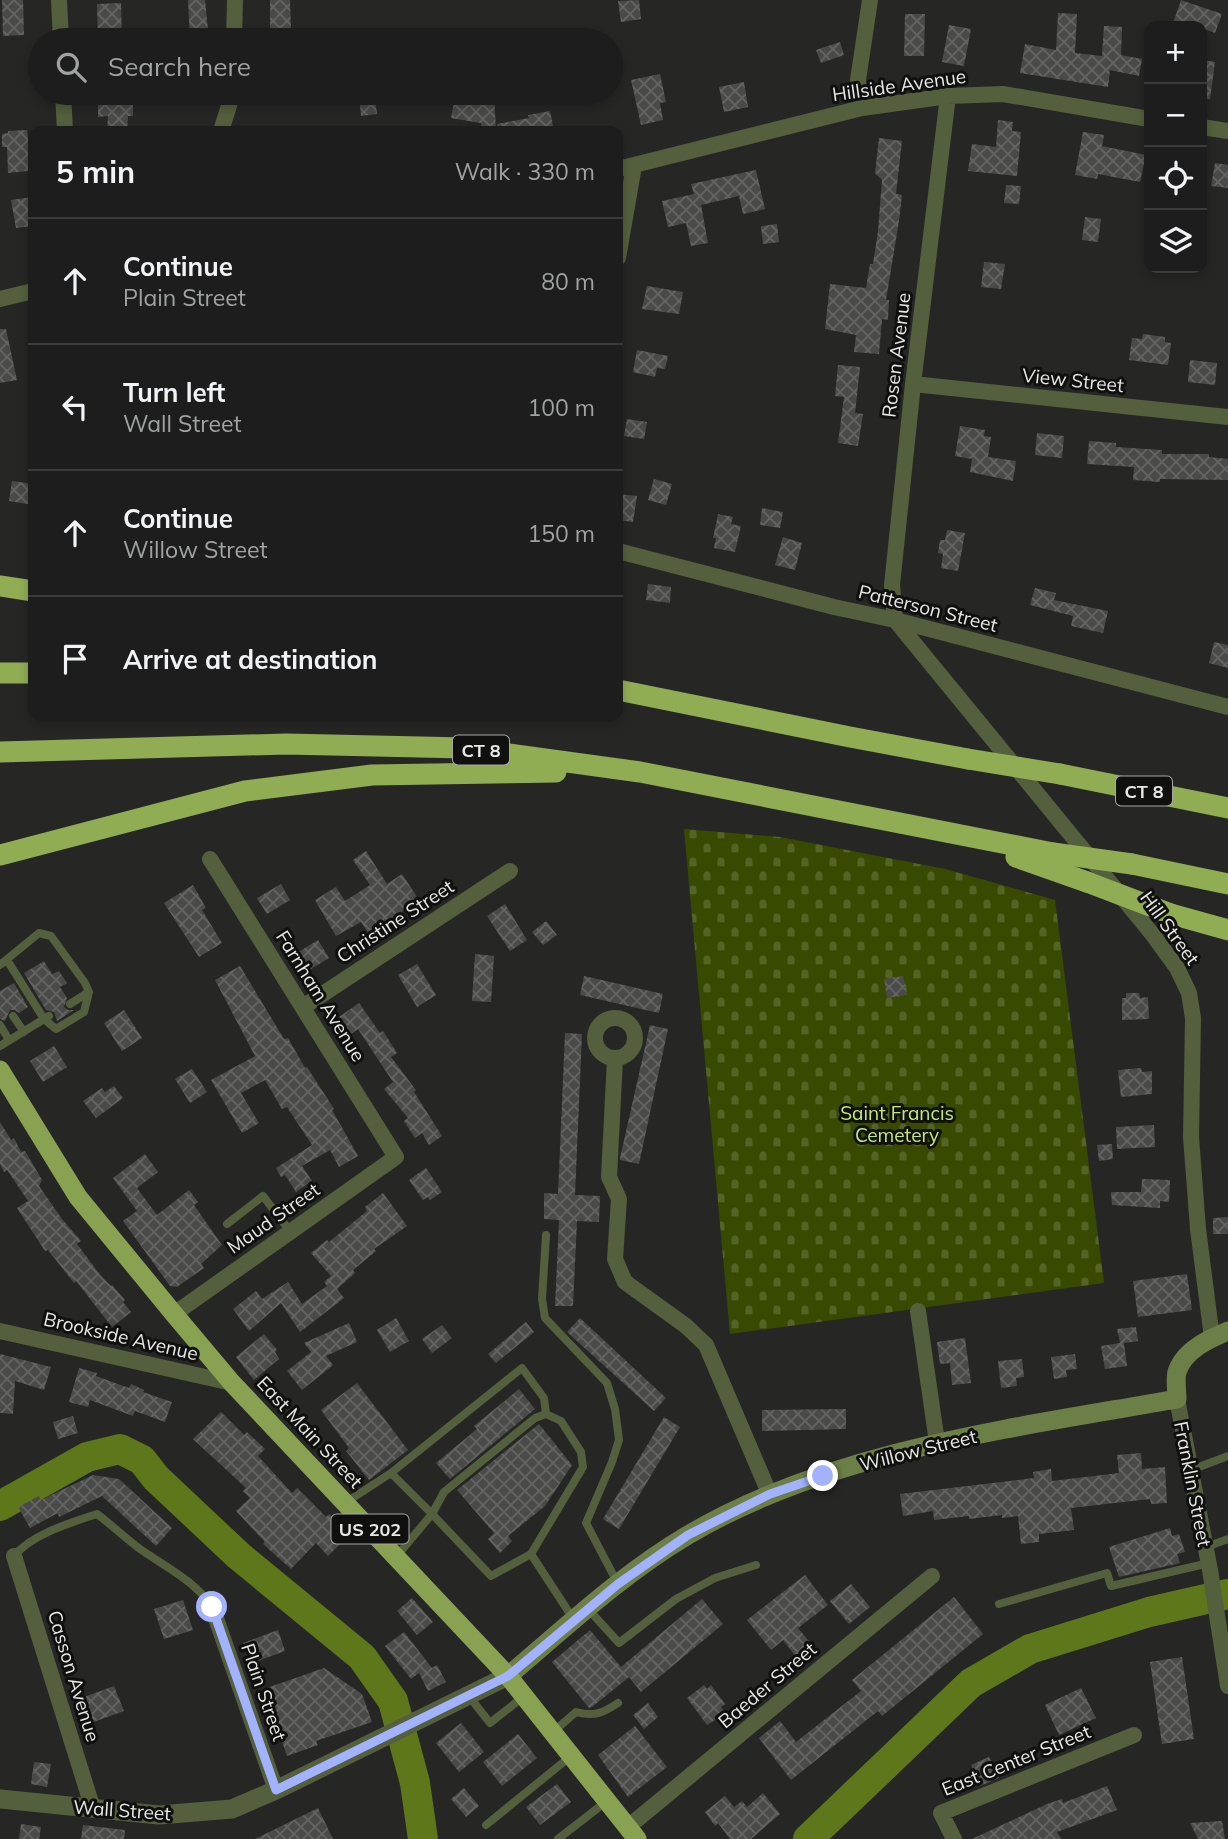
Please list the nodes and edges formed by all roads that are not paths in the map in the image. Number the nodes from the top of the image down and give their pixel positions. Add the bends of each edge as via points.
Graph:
1 (59, 0) edge
2 (235, 0) edge
3 (870, 0) edge
4 (60, 28) edge
5 (234, 28) edge
6 (948, 96) junction
7 (64, 105) edge
8 (229, 105) edge
9 (862, 108) junction
10 (1144, 117) edge
11 (65, 126) edge
12 (223, 126) edge
13 (1207, 128) edge
14 (1228, 131) edge
15 (626, 167) edge
16 (623, 201) edge
17 (28, 296) edge
18 (0, 299) edge
19 (913, 384) junction
20 (1228, 417) edge
21 (623, 552) edge
22 (0, 586) edge
23 (28, 590) edge
24 (895, 620) junction
25 (0, 673) edge
26 (28, 673) edge
27 (623, 691) edge
28 (1228, 707) edge
29 (0, 752) edge
30 (640, 772) junction
31 (1228, 808) edge
32 (955, 835) junction
33 (0, 855) edge
34 (210, 859) dead end
35 (510, 871) dead end
36 (1228, 884) edge
37 (1228, 930) edge
38 (3, 962) edge
39 (89, 992) junction
40 (70, 1003) dead end
41 (303, 1007) junction
42 (13, 1016) dead end
43 (47, 1018) junction
44 (0, 1025) edge
45 (24, 1031) junction
46 (9, 1040) junction
47 (0, 1046) edge
48 (615, 1058) dead end
49 (0, 1070) edge
50 (396, 1157) joint
51 (227, 1224) dead end
52 (290, 1231) junction
53 (546, 1235) dead end
54 (918, 1311) dead end
55 (174, 1314) junction
56 (0, 1331) edge
57 (1220, 1335) edge
58 (232, 1383) junction
59 (1177, 1399) junction
60 (546, 1414) junction
61 (937, 1442) junction
62 (1228, 1456) edge
63 (1191, 1470) junction
64 (391, 1473) junction
65 (770, 1494) junction
66 (345, 1503) junction
67 (432, 1514) junction
68 (1228, 1539) edge
69 (531, 1554) junction
70 (14, 1556) joint
71 (396, 1557) junction
72 (1208, 1560) junction
73 (756, 1564) dead end
74 (932, 1576) dead end
75 (618, 1584) junction
76 (999, 1604) dead end
77 (212, 1607) joint
78 (581, 1614) junction
79 (508, 1676) junction
80 (1228, 1686) edge
81 (468, 1695) junction
82 (524, 1696) junction
83 (618, 1703) dead end
84 (553, 1732) junction
85 (1134, 1735) dead end
86 (571, 1755) junction
87 (276, 1790) junction
88 (0, 1799) edge
89 (607, 1801) junction
90 (93, 1809) junction
91 (486, 1825) dead end
92 (633, 1833) edge
93 (558, 1839) edge
94 (954, 1839) edge

1 - 4 street
2 - 5 street
3 - 9 street via 858,80
6 - 9 street, Hillside Avenue
6 - 10 street, Hillside Avenue via 1003,94
6 - 19 street, Rosen Avenue
7 - 11 street
8 - 12 street
9 - 15 street, Hillside Avenue
13 - 14 street
15 - 16 street
17 - 18 street
19 - 20 street, View Street
19 - 24 street, Rosen Avenue via 891,585
21 - 24 street, Patterson Street
22 - 23 highway
24 - 28 street, Patterson Street
24 - 57 street, Hill Street via 1153,935 1189,993 1198,1229
25 - 26 highway
27 - 31 highway, CT 8, bridge
29 - 30 highway, CT 8 via 286,744 465,748
30 - 32 highway, CT 8
30 - 33 highway via 372,775 258,789
32 - 36 highway, CT 8, bridge
32 - 37 highway, bridge via 1171,914
34 - 41 street, Farnham Avenue
35 - 41 street, Christine Street
38 - 39 lane via 39,933 51,936
38 - 43 lane
39 - 40 lane
39 - 43 lane via 84,1012 57,1029
41 - 50 street, Farnham Avenue
42 - 45 lane
43 - 45 lane
44 - 46 lane
45 - 46 lane
46 - 47 lane
48 - 65 street via 609,1177 619,1199 615,1259 625,1282 706,1345
49 - 55 highway, East Main Street / US 202 via 78,1197
50 - 52 street, Maud Street
51 - 52 lane via 263,1196
52 - 55 street, Maud Street
53 - 75 lane via 545,1318 607,1383 615,1409 619,1440 586,1522
54 - 61 street
55 - 58 highway, East Main Street / US 202
56 - 58 street, Brookside Avenue
57 - 59 main road, Franklin Street via 1186,1356 1177,1373
58 - 66 highway, East Main Street / US 202
59 - 61 main road, Willow Street
59 - 63 street, Franklin Street
60 - 64 lane via 544,1398 522,1367
60 - 67 lane via 535,1418 444,1492
60 - 69 lane via 561,1421 581,1452 583,1467
61 - 65 main road, Willow Street
62 - 63 lane
63 - 72 street, Franklin Street
64 - 66 lane
64 - 67 lane
65 - 75 main road, Willow Street via 688,1535
66 - 71 highway, East Main Street / US 202
67 - 69 lane via 491,1576
67 - 71 lane
68 - 72 lane
69 - 78 lane
70 - 77 lane via 34,1539 97,1514 186,1580
70 - 90 street, Casson Avenue
71 - 79 highway, East Main Street / US 202
72 - 76 lane via 1111,1586 1107,1573
72 - 80 street, Franklin Street
73 - 78 lane via 715,1578 676,1599 619,1643
74 - 92 street, Baeder Street
75 - 78 main road, Willow Street
77 - 87 street, Plain Street
78 - 79 main road, Willow Street
79 - 81 street, Wall Street
79 - 82 highway, East Main Street / US 202
81 - 82 lane via 490,1723
81 - 87 street, Wall Street
82 - 84 highway, East Main Street / US 202
83 - 84 lane via 591,1717 576,1712
84 - 86 highway, East Main Street / US 202
85 - 94 street, East Center Street via 941,1813
86 - 89 highway, East Main Street / US 202
86 - 91 lane
87 - 90 street, Wall Street via 232,1809 159,1815
88 - 90 street, Wall Street
89 - 92 highway, East Main Street / US 202
89 - 93 lane

